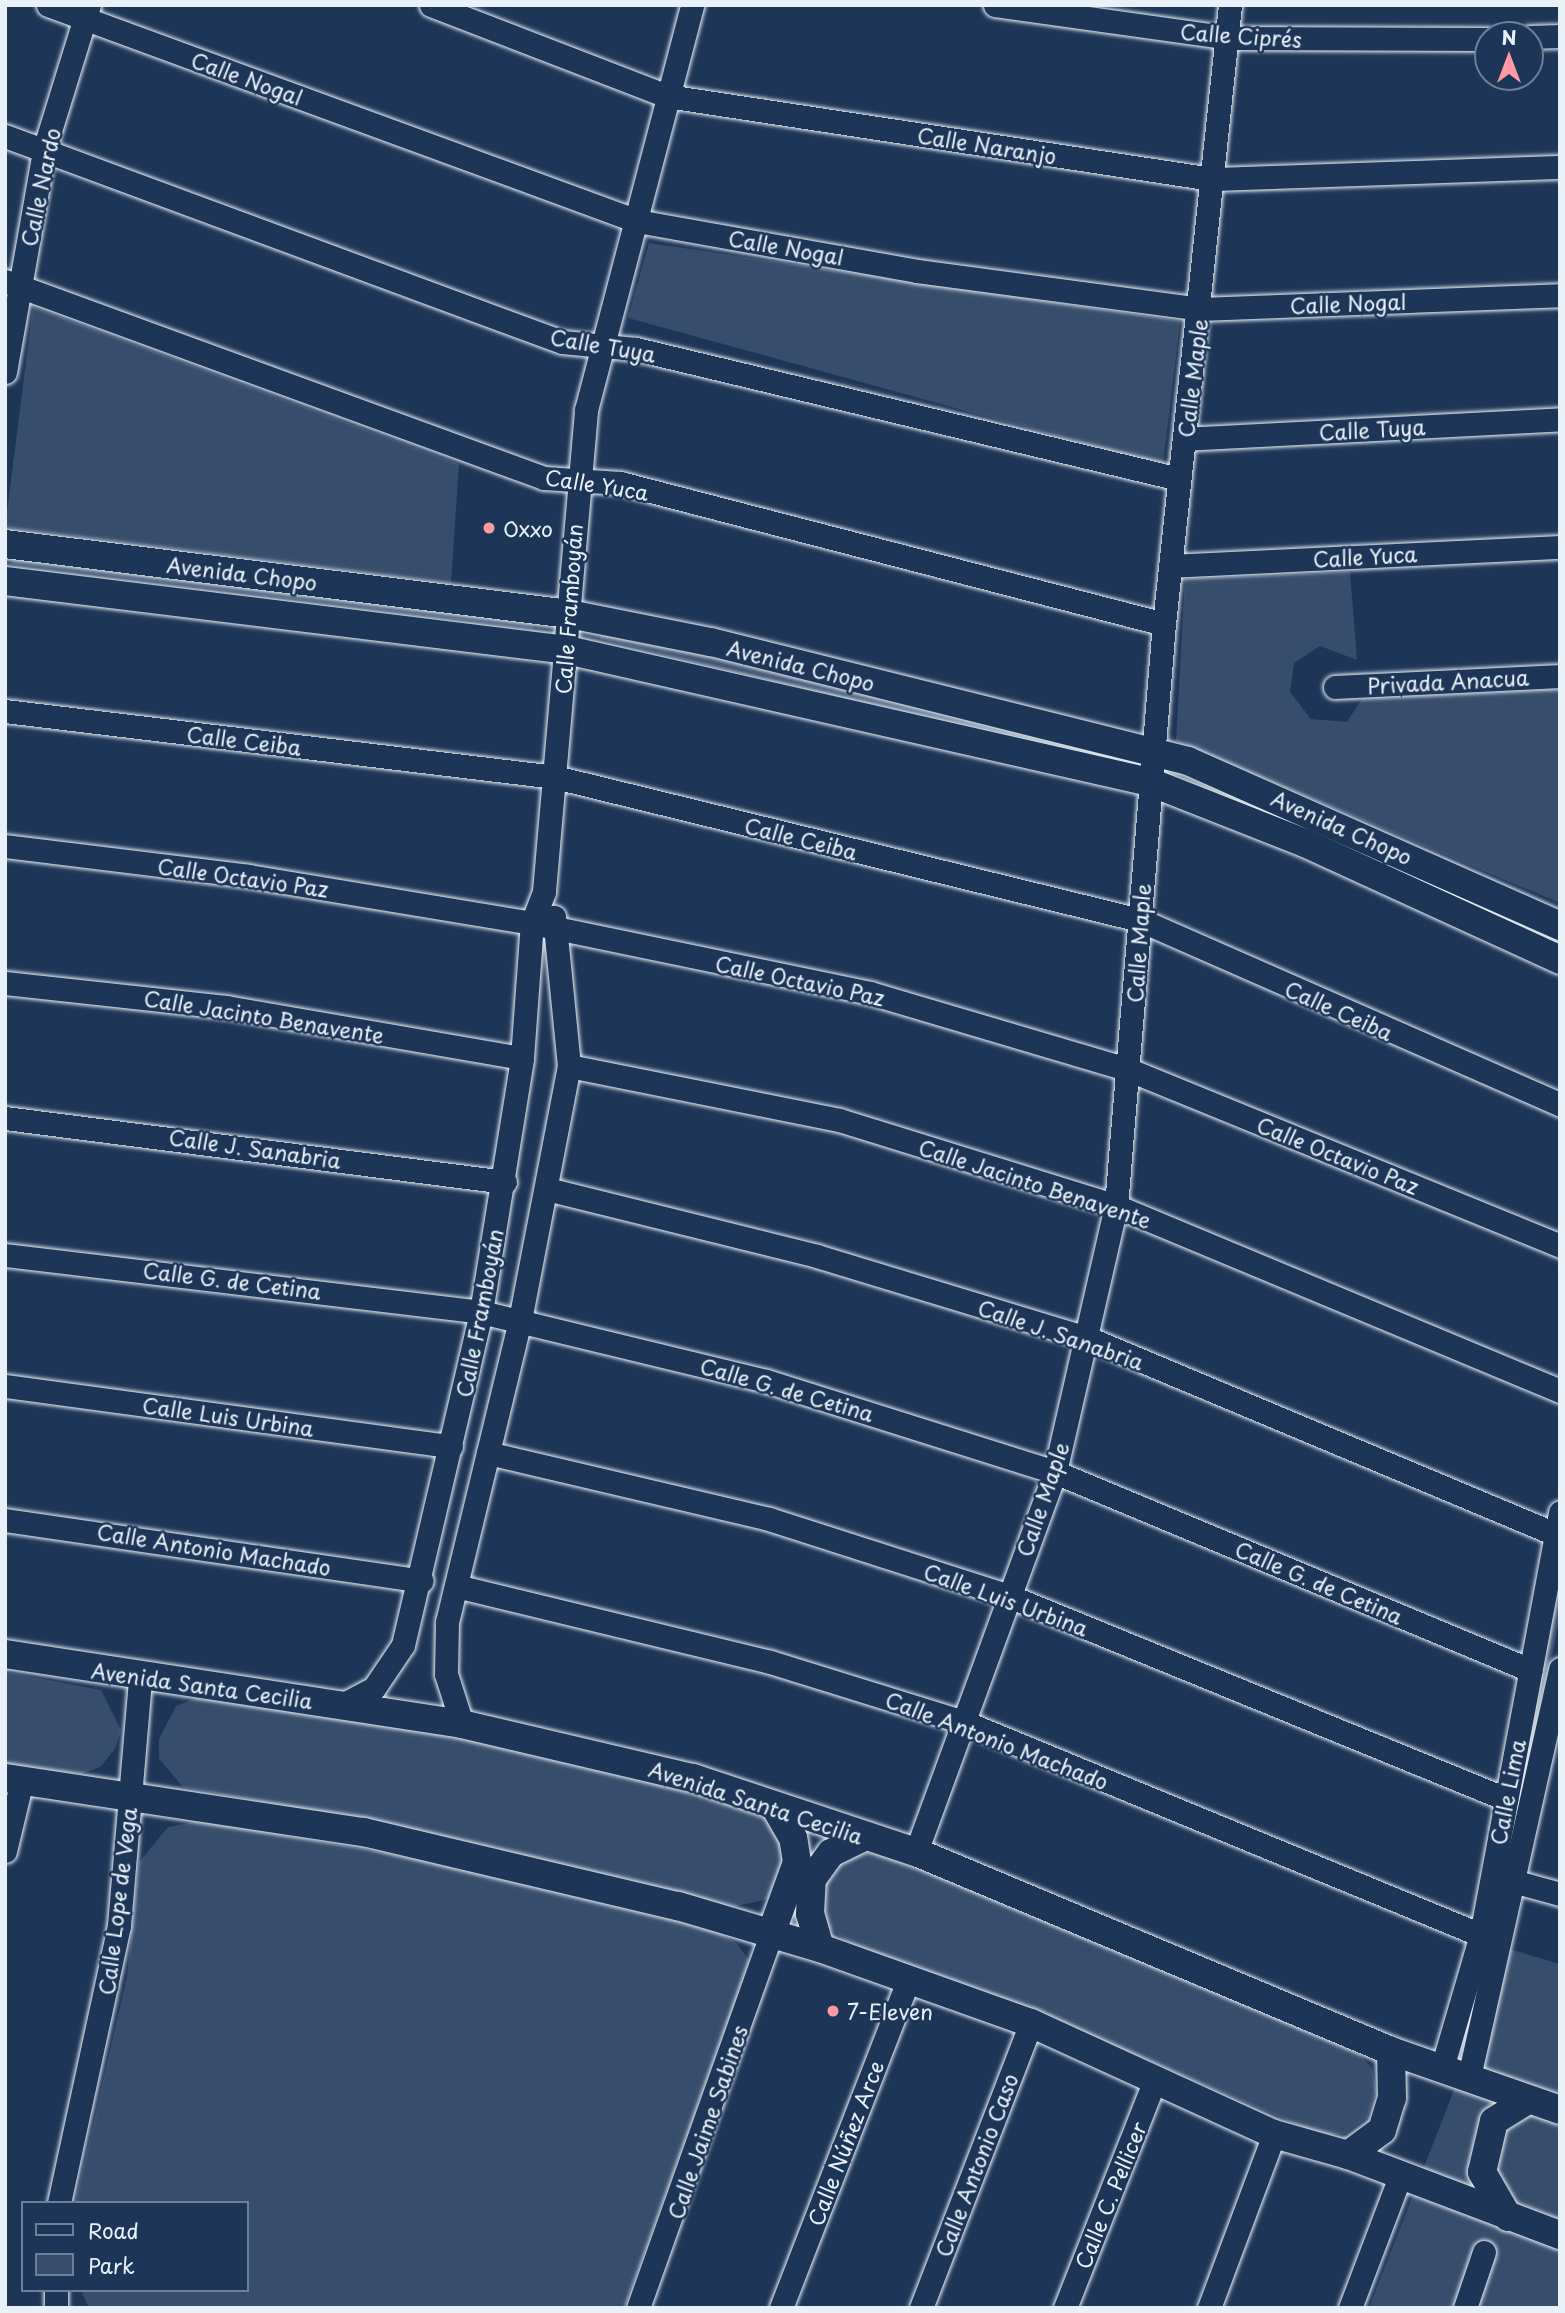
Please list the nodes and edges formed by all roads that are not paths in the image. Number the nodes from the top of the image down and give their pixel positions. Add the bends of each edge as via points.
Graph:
1 (48, 5) edge
2 (431, 5) edge
3 (692, 5) edge
4 (995, 5) edge
5 (1230, 5) edge
6 (87, 12) edge
7 (1230, 38) junction
8 (1474, 40) edge
9 (667, 96) junction
10 (5, 136) edge
11 (44, 150) junction
12 (1560, 167) edge
13 (1212, 179) junction
14 (638, 220) junction
15 (13, 283) edge
16 (1560, 295) edge
17 (1200, 309) junction
18 (598, 348) junction
19 (5, 372) edge
20 (1560, 419) edge
21 (1184, 439) junction
22 (1179, 479) junction
23 (577, 484) junction
24 (5, 544) edge
25 (1560, 547) edge
26 (1170, 566) junction
27 (5, 581) edge
28 (569, 614) junction
29 (1164, 624) junction
30 (567, 650) junction
31 (1560, 676) edge
32 (1335, 687) dead end
33 (5, 711) edge
34 (1153, 752) junction
35 (555, 777) junction
36 (1150, 782) junction
37 (5, 846) edge
38 (544, 891) junction
39 (1140, 920) junction
40 (532, 923) junction
41 (1560, 926) edge
42 (558, 928) junction
43 (1560, 960) edge
44 (5, 983) edge
45 (522, 1058) junction
46 (569, 1066) junction
47 (1128, 1069) junction
48 (1560, 1104) edge
49 (5, 1118) edge
50 (505, 1182) junction
51 (547, 1189) junction
52 (1116, 1206) junction
53 (1560, 1246) edge
54 (5, 1255) edge
55 (481, 1312) junction
56 (520, 1320) junction
57 (1090, 1339) junction
58 (5, 1387) edge
59 (1560, 1391) edge
60 (452, 1446) junction
61 (488, 1453) junction
62 (1055, 1472) junction
63 (5, 1520) edge
64 (1558, 1528) edge
65 (422, 1581) junction
66 (456, 1586) junction
67 (1009, 1596) junction
68 (5, 1654) edge
69 (1560, 1669) edge
70 (1530, 1670) junction
71 (141, 1678) junction
72 (342, 1705) junction
73 (964, 1722) junction
74 (461, 1724) junction
75 (1552, 1752) edge
76 (14, 1779) edge
77 (130, 1795) junction
78 (1506, 1799) junction
79 (775, 1807) junction
80 (864, 1837) junction
81 (5, 1851) edge
82 (916, 1853) junction
83 (1516, 1882) junction
84 (1560, 1894) edge
85 (771, 1934) junction
86 (1480, 1935) junction
87 (820, 1948) junction
88 (909, 1978) junction
89 (1031, 2023) junction
90 (1391, 2051) junction
91 (1456, 2073) junction
92 (1154, 2082) junction
93 (1528, 2100) junction
94 (1560, 2110) edge
95 (1274, 2134) junction
96 (1348, 2155) junction
97 (1399, 2179) junction
98 (59, 2201) edge
99 (1508, 2217) junction
100 (1560, 2235) edge
101 (1484, 2252) dead end
102 (638, 2308) edge
103 (781, 2308) edge
104 (921, 2308) edge
105 (1065, 2308) edge
106 (1209, 2308) edge
107 (1350, 2308) edge
108 (1465, 2308) edge

1 - 6 street, Calle Nogal
2 - 9 street, Calle Naranjo
3 - 9 street, Calle Framboyán
4 - 7 street, Calle Ciprés
5 - 7 street, Calle Maple
6 - 11 street, Calle Nardo
6 - 14 street, Calle Nogal
7 - 8 street, Calle Ciprés
7 - 13 street, Calle Maple
9 - 13 street, Calle Naranjo
9 - 14 street, Calle Framboyán
10 - 11 street, Calle Tuya
11 - 15 street, Calle Nardo
11 - 18 street, Calle Tuya via 562,342
12 - 13 street, Calle Naranjo
13 - 17 street, Calle Maple
14 - 17 street, Calle Nogal via 917,271
14 - 18 street, Calle Framboyán
15 - 19 street, Calle Nardo
15 - 23 street, Calle Yuca via 544,478
16 - 17 street, Calle Nogal
17 - 21 street, Calle Maple
18 - 22 street, Calle Tuya via 636,349
18 - 23 street, Calle Framboyán
20 - 21 street, Calle Tuya
21 - 22 street, Calle Maple
22 - 26 street, Calle Maple
23 - 28 street, Calle Framboyán
23 - 29 street, Calle Yuca via 620,483
24 - 28 street, Avenida Chopo
25 - 26 street, Calle Yuca
26 - 29 street, Calle Maple
27 - 30 street, Avenida Chopo
28 - 30 street, Calle Framboyán
28 - 34 street, Avenida Chopo
29 - 34 street, Calle Maple
30 - 35 street, Calle Framboyán
30 - 36 street, Avenida Chopo
31 - 32 street, Privada Anacua
33 - 35 street, Calle Ceiba
34 - 36 street, Calle Maple
34 - 41 street, Avenida Chopo via 1318,815
35 - 38 street, Calle Framboyán
35 - 39 street, Calle Ceiba
36 - 39 street, Calle Maple
36 - 43 street, Avenida Chopo via 1305,842
37 - 40 street, Calle Octavio Paz via 248,876
38 - 40 street, Calle Framboyán
38 - 42 street, Calle Framboyán
39 - 47 street, Calle Maple
39 - 48 street, Calle Ceiba
40 - 42 street, Calle Octavio Paz
40 - 45 street, Calle Framboyán
42 - 46 street, Calle Framboyán
42 - 47 street, Calle Octavio Paz via 870,993
44 - 45 street, Calle Jacinto Benavente via 226,1007
45 - 50 street, Calle Framboyán
46 - 51 street, Calle Framboyán
46 - 52 street, Calle Jacinto Benavente via 839,1120
47 - 52 street, Calle Maple
47 - 53 street, Calle Octavio Paz
49 - 50 street, Calle J. Sanabria
50 - 55 street, Calle Framboyán
51 - 56 street, Calle Framboyán
51 - 57 street, Calle J. Sanabria via 817,1256
52 - 57 street, Calle Maple
52 - 59 street, Calle Jacinto Benavente
54 - 55 street, Calle G. de Cetina
55 - 56 street, Calle G. de Cetina
55 - 60 street, Calle Framboyán
56 - 61 street, Calle Framboyán
56 - 62 street, Calle G. de Cetina via 766,1381
57 - 62 street, Calle Maple
57 - 64 street, Calle J. Sanabria
58 - 60 street, Calle Luis Urbina
60 - 65 street, Calle Framboyán
61 - 66 street, Calle Framboyán
61 - 67 street, Calle Luis Urbina via 769,1519
62 - 67 street, Calle Maple
62 - 70 street, Calle G. de Cetina
63 - 65 street, Calle Antonio Machado
64 - 70 street, Calle Lima
65 - 72 street, Calle Framboyán via 389,1671 374,1688
66 - 73 street, Calle Antonio Machado via 758,1658
66 - 74 street, Calle Framboyán via 444,1648
67 - 73 street, Calle Maple
67 - 78 street, Calle Luis Urbina
68 - 71 street, Avenida Santa Cecilia
69 - 75 street, Calle Lima
70 - 78 street, Calle Lima
71 - 72 street, Avenida Santa Cecilia
71 - 77 street, Calle Lope de Vega
72 - 74 street, Avenida Santa Cecilia
73 - 82 street, Calle Maple
73 - 86 street, Calle Antonio Machado
74 - 79 street, Avenida Santa Cecilia via 693,1778
75 - 83 street, Calle Lima
76 - 77 street
76 - 81 street
77 - 85 street via 364,1832
77 - 98 street, Calle Lope de Vega via 108,1990
78 - 86 street, Calle Lima
79 - 80 street, Avenida Santa Cecilia
79 - 85 street via 793,1838 797,1862
80 - 82 street, Avenida Santa Cecilia
80 - 87 street via 831,1853 813,1879 810,1914
82 - 90 street, Avenida Santa Cecilia
83 - 84 street
83 - 91 street, Calle Lima via 1504,1941
85 - 87 street
85 - 102 street, Calle Jaime Sabines
86 - 91 street, Calle Lima
87 - 88 street
88 - 89 street
88 - 103 street, Calle Núñez Arce
89 - 92 street
89 - 104 street, Calle Antonio Caso
90 - 91 street, Avenida Santa Cecilia
90 - 96 street via 1392,2098 1382,2130
91 - 93 street, Avenida Santa Cecilia
92 - 95 street
92 - 105 street, Calle C. Pellicer
93 - 94 street, Avenida Santa Cecilia
93 - 99 street via 1494,2121 1482,2172
95 - 96 street
95 - 106 street
96 - 97 street
97 - 99 street
97 - 107 street
99 - 100 street
101 - 108 street

